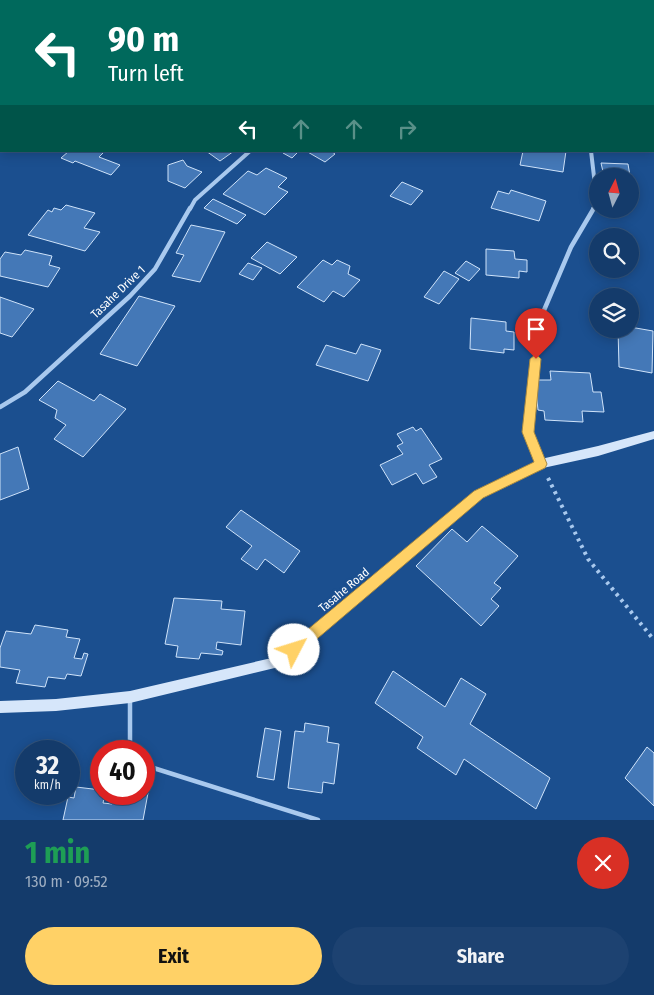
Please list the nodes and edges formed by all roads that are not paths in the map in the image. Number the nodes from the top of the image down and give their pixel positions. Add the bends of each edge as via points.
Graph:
1 (249, 152) edge
2 (591, 152) edge
3 (0, 407) edge
4 (654, 435) edge
5 (541, 464) junction
6 (130, 697) junction
7 (0, 707) edge
8 (130, 740) edge
9 (155, 768) edge
10 (318, 820) edge

1 - 3 street, Tasahe Drive 1 via 195,200 155,269 130,296 25,392
2 - 5 street via 597,202 571,247 539,322 528,432
4 - 5 street, Tasahe Road
5 - 6 street, Tasahe Road via 479,494 279,662
6 - 7 street, Tasahe Road
6 - 8 lane
9 - 10 lane

